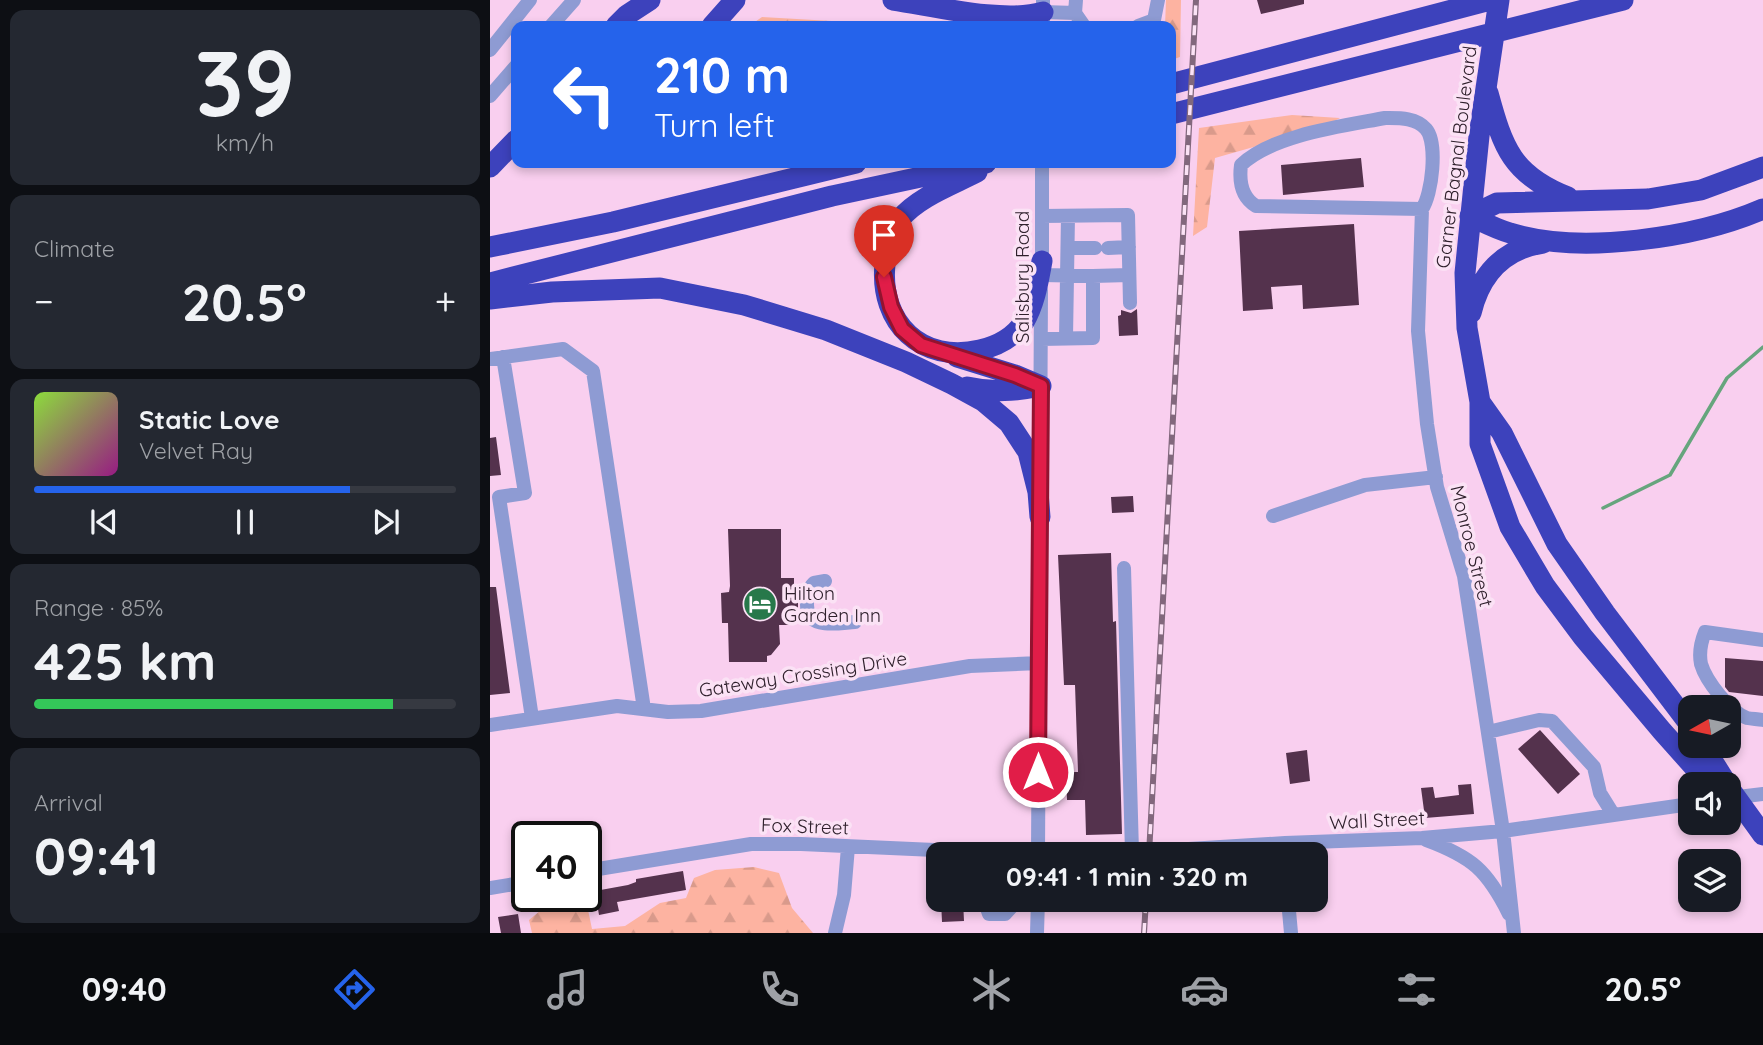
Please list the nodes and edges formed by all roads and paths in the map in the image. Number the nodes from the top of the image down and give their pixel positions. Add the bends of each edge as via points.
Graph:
1 (530, 0) edge
2 (574, 0) edge
3 (650, 0) edge
4 (735, 0) edge
5 (893, 0) edge
6 (1158, 0) edge
7 (1490, 0) edge
8 (1499, 0) edge
9 (1623, 0) edge
10 (1075, 6) edge
11 (992, 7) edge
12 (1043, 13) edge
13 (514, 21) edge
14 (555, 21) edge
15 (621, 21) edge
16 (716, 21) edge
17 (1151, 21) edge
18 (511, 24) edge
19 (490, 51) edge
20 (511, 72) edge
21 (1176, 82) edge
22 (1486, 86) junction
23 (490, 96) edge
24 (1176, 113) edge
25 (511, 145) edge
26 (490, 167) edge
27 (1763, 167) edge
28 (835, 168) edge
29 (963, 168) edge
30 (986, 168) edge
31 (1042, 168) edge
32 (1594, 201) junction
33 (1422, 209) junction
34 (1763, 209) edge
35 (1042, 216) junction
36 (1068, 216) junction
37 (1470, 216) junction
38 (1551, 242) junction
39 (490, 247) edge
40 (1129, 247) junction
41 (1068, 248) junction
42 (1042, 268) junction
43 (1067, 275) junction
44 (1129, 275) junction
45 (1093, 276) junction
46 (490, 283) edge
47 (490, 299) edge
48 (1130, 303) dead end
49 (1467, 328) junction
50 (1066, 338) junction
51 (1041, 339) junction
52 (944, 354) junction
53 (497, 358) edge
54 (952, 384) junction
55 (1041, 386) junction
56 (1480, 402) junction
57 (1436, 477) junction
58 (1273, 516) dead end
59 (1040, 517) junction
60 (1124, 568) dead end
61 (825, 581) dead end
62 (855, 622) dead end
63 (1763, 640) edge
64 (1039, 663) junction
65 (644, 709) junction
66 (1678, 709) edge
67 (532, 718) junction
68 (1763, 720) edge
69 (490, 725) edge
70 (1488, 732) junction
71 (1699, 772) edge
72 (1741, 793) edge
73 (1763, 794) edge
74 (1678, 806) edge
75 (1741, 806) edge
76 (1613, 814) junction
77 (1503, 831) junction
78 (1763, 835) edge
79 (1422, 838) junction
80 (1038, 842) edge
81 (1132, 842) edge
82 (1328, 846) edge
83 (848, 847) junction
84 (926, 851) edge
85 (602, 868) edge
86 (511, 885) edge
87 (490, 888) edge
88 (988, 912) edge
89 (1006, 912) edge
90 (1038, 912) edge
91 (1289, 912) edge
92 (1514, 928) edge
93 (835, 933) edge
94 (1037, 933) edge
95 (1291, 933) edge

1 - 13 street
2 - 14 street
3 - 15 highway
4 - 16 highway
5 - 11 highway
6 - 17 street
7 - 21 highway
8 - 22 highway, Garner Bagnal Boulevard
9 - 24 highway
10 - 12 street
11 - 12 highway via 1028,5
18 - 19 street
20 - 23 street
22 - 32 highway via 1502,141 1519,168 1543,188
22 - 37 highway, Garner Bagnal Boulevard
25 - 26 highway
27 - 32 highway via 1701,190 1648,199
28 - 39 highway
29 - 46 highway
30 - 52 highway via 924,200 900,219 887,247 884,277 902,329 921,345
31 - 35 street, Salisbury Road
32 - 37 highway via 1497,204
33 - 33 street, Monroe Street via 1256,206 1243,192 1241,165 1251,155 1327,128 1385,118 1411,120 1426,128 1432,141 1428,201
33 - 57 street, Monroe Street via 1418,331
34 - 38 highway via 1712,227 1662,237
35 - 36 street
35 - 42 street, Salisbury Road
36 - 40 street via 1128,215
36 - 41 street
37 - 38 highway via 1509,233
37 - 49 highway, Garner Bagnal Boulevard
38 - 49 highway via 1527,245 1488,272 1476,293
40 - 41 street
40 - 44 street
41 - 43 street
42 - 43 street
42 - 51 street, Salisbury Road
42 - 52 highway via 1037,293 1010,338 992,348
43 - 45 street
43 - 50 street
44 - 45 street
44 - 48 street
45 - 50 street via 1093,338
47 - 54 highway via 660,288 744,305 826,330
49 - 56 highway, Garner Bagnal Boulevard
50 - 51 street
51 - 55 street, Salisbury Road
52 - 55 highway
53 - 65 street via 563,349 593,372
53 - 67 street via 525,493 499,497
54 - 55 highway via 1013,391
54 - 59 highway via 1009,423 1028,452
55 - 59 street, Salisbury Road
56 - 66 highway, Garner Bagnal Boulevard via 1502,433 1557,544
56 - 71 highway, Garner Bagnal Boulevard via 1480,444 1510,527 1545,586 1584,638
57 - 58 street via 1365,485
57 - 70 street, Monroe Street via 1464,576
59 - 64 street, Salisbury Road
60 - 81 street
61 - 62 street via 809,589 810,618 822,623
63 - 68 street via 1705,632 1700,653 1701,666 1715,691 1733,710
64 - 65 street, Gateway Crossing Drive via 970,666 701,711
64 - 80 street, Salisbury Road
65 - 67 street, Gateway Crossing Drive via 617,706
67 - 69 street, Gateway Crossing Drive
70 - 76 street via 1552,721 1594,766 1600,793
70 - 77 street, Monroe Street
72 - 73 street
74 - 76 street, Wall Street
75 - 78 highway
76 - 77 street, Wall Street
77 - 79 street, Wall Street
77 - 92 street, Monroe Street
79 - 82 street, Wall Street
79 - 92 street via 1456,850 1482,870
83 - 84 street, Fox Street
83 - 85 street, Fox Street via 751,844
83 - 93 street
86 - 87 street
88 - 89 street
90 - 94 street
91 - 95 street

